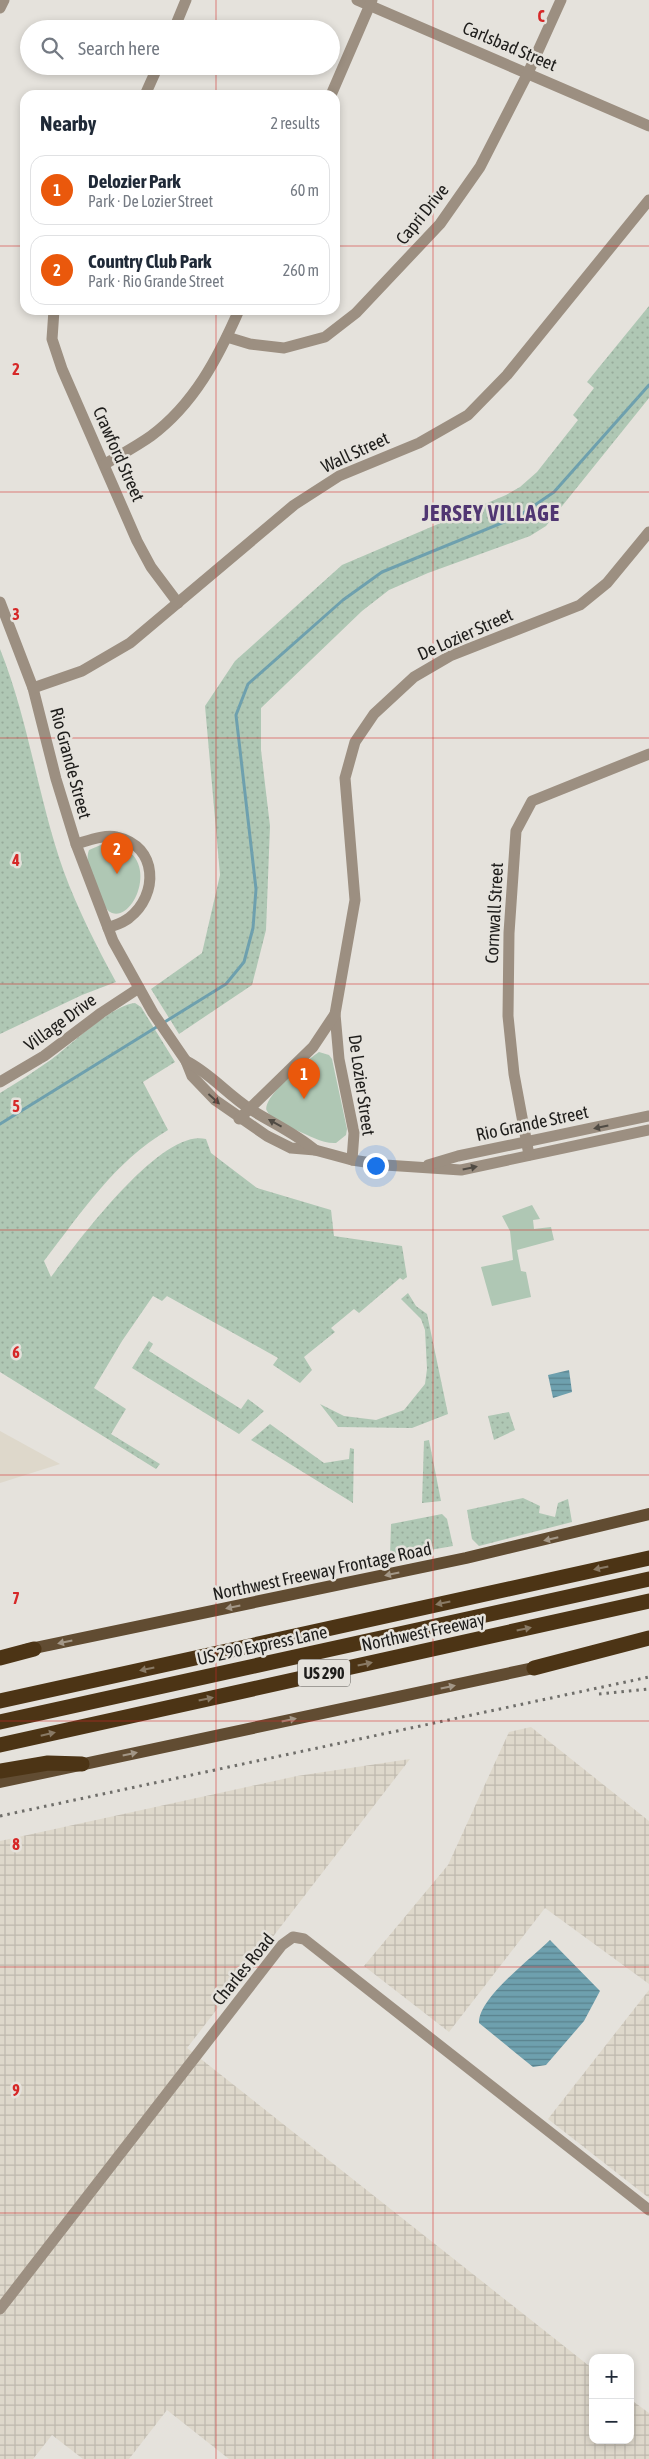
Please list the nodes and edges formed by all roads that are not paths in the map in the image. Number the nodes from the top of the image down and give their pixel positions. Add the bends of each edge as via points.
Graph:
1 (4, 0) edge
2 (186, 0) edge
3 (357, 0) edge
4 (561, 0) edge
5 (371, 3) edge
6 (0, 8) edge
7 (178, 20) edge
8 (528, 73) junction
9 (340, 74) edge
10 (154, 75) edge
11 (340, 75) edge
12 (147, 90) edge
13 (333, 90) edge
14 (649, 126) edge
15 (649, 200) edge
16 (54, 315) edge
17 (237, 315) edge
18 (227, 336) junction
19 (105, 464) junction
20 (649, 532) edge
21 (0, 602) edge
22 (178, 603) junction
23 (33, 688) junction
24 (649, 754) edge
25 (76, 844) junction
26 (108, 928) junction
27 (139, 988) junction
28 (336, 1014) junction
29 (186, 1061) junction
30 (0, 1082) edge
31 (249, 1108) junction
32 (649, 1116) edge
33 (239, 1118) junction
34 (649, 1130) edge
35 (527, 1143) junction
36 (315, 1150) junction
37 (529, 1155) junction
38 (352, 1160) junction
39 (422, 1167) junction
40 (649, 1514) edge
41 (649, 1558) edge
42 (649, 1579) edge
43 (649, 1601) edge
44 (649, 1638) edge
45 (649, 1644) edge
46 (34, 1649) junction
47 (0, 1653) edge
48 (0, 1658) edge
49 (534, 1668) junction
50 (0, 1701) edge
51 (0, 1722) edge
52 (0, 1745) edge
53 (82, 1764) junction
54 (0, 1771) edge
55 (0, 1782) edge
56 (649, 2210) edge
57 (0, 2309) edge

1 - 6 street
2 - 7 street
3 - 5 street, Carlsbad Street
4 - 8 street, Capri Drive
5 - 8 street, Carlsbad Street
5 - 9 street
8 - 14 street, Carlsbad Street
8 - 18 street, Capri Drive via 480,167 440,224 356,313 325,337 284,348 250,344
10 - 12 street
11 - 13 street
15 - 22 street, Wall Street via 507,374 468,415 419,443 339,476 294,505
16 - 19 street, Crawford Street via 52,339 62,369
17 - 18 street
18 - 19 street via 204,381 179,412 151,436
19 - 22 street, Crawford Street via 146,558
20 - 28 street, De Lozier Street via 607,584 580,605 450,656 414,677 374,714 355,742 345,778 355,900
21 - 23 street, Rio Grande Street
22 - 23 street, Wall Street via 130,643 82,671
23 - 25 street, Rio Grande Street
24 - 35 street, Cornwall Street via 532,801 516,831 509,933 508,1016 514,1074
25 - 26 street, Rio Grande Street
25 - 26 street via 116,836 135,844 147,857 152,880 144,901 129,918
26 - 27 street, Rio Grande Street
27 - 29 street, Rio Grande Street
27 - 30 street, Village Drive via 44,1056
28 - 31 street, De Lozier Street via 313,1048
28 - 38 street, De Lozier Street via 339,1059 354,1133
29 - 31 street, Rio Grande Street via 200,1068
29 -> 33 street, Rio Grande Street via 192,1076 215,1100
31 - 33 street, De Lozier Street
36 -> 31 street, Rio Grande Street via 297,1134
32 -> 35 street, Rio Grande Street
33 - 36 street, Rio Grande Street via 291,1148
34 - 37 street, Rio Grande Street
35 - 37 street, Cornwall Street
35 - 39 street, Rio Grande Street via 458,1156
36 - 38 street, Rio Grande Street
39 -> 37 street, Rio Grande Street via 461,1170
38 - 39 street, Rio Grande Street via 385,1166
40 -> 46 main road, Northwest Freeway Frontage Road via 466,1558
41 -> 50 highway, Northwest Freeway / US 290
42 - 51 highway, US 290 Express Lane
52 -> 43 highway, Northwest Freeway / US 290
44 - 49 highway
45 - 49 main road
46 - 47 main road, Northwest Freeway Frontage Road
46 - 48 highway
53 -> 49 main road
53 - 54 highway via 48,1763
53 - 55 main road
56 - 57 street, Charles Road via 304,1939 293,1936 282,1944

